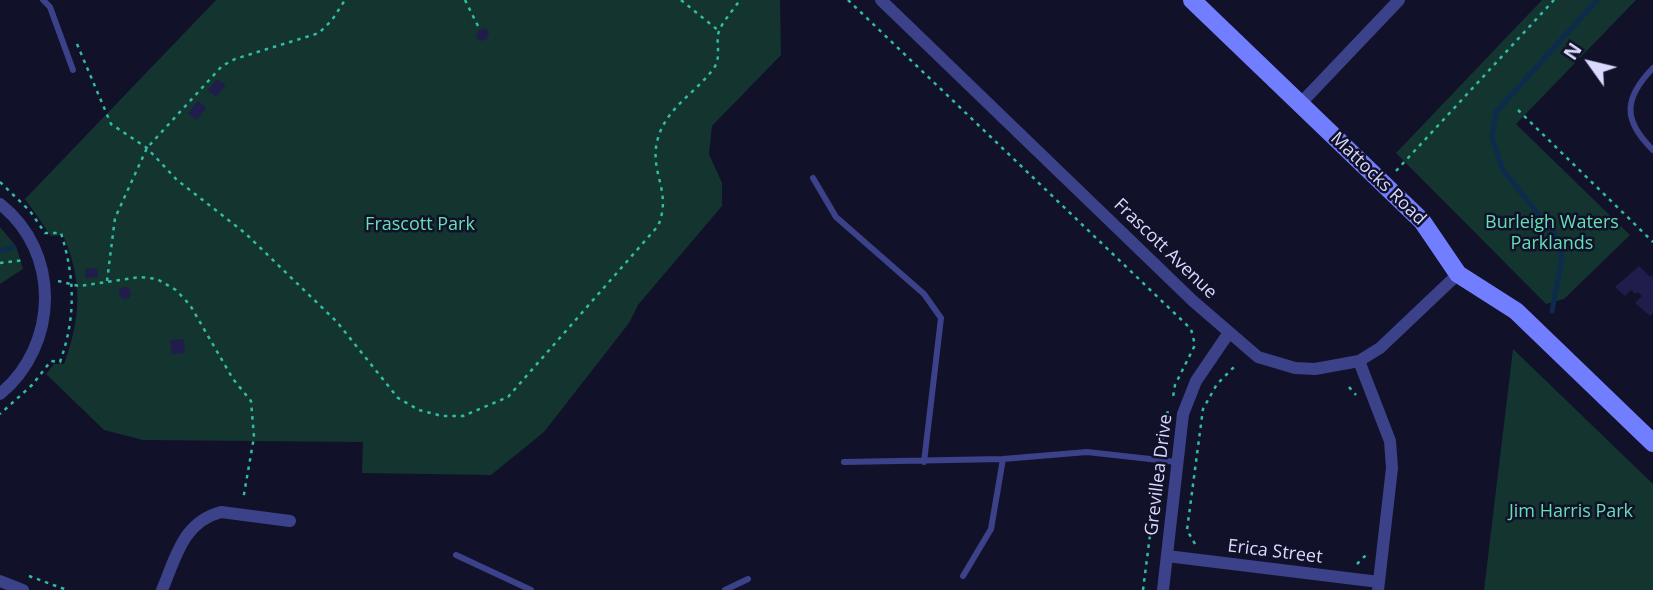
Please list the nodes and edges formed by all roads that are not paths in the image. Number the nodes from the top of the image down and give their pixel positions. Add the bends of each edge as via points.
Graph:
1 (43, 0) edge
2 (881, 0) edge
3 (1192, 0) edge
4 (1399, 0) edge
5 (1653, 68) edge
6 (73, 70) dead end
7 (1300, 104) junction
8 (1653, 150) edge
9 (813, 178) dead end
10 (0, 205) edge
11 (1458, 274) junction
12 (1228, 334) junction
13 (1359, 361) junction
14 (0, 394) edge
15 (1653, 443) edge
16 (1003, 459) junction
17 (844, 462) dead end
18 (924, 462) junction
19 (1178, 462) junction
20 (290, 521) dead end
21 (456, 555) dead end
22 (1167, 556) junction
23 (962, 576) dead end
24 (748, 579) dead end
25 (0, 581) edge
26 (1379, 586) edge
27 (23, 590) edge
28 (162, 590) edge
29 (531, 590) edge
30 (725, 590) edge
31 (1163, 590) edge

1 - 6 lane via 50,7
2 - 12 street, Frascott Avenue
3 - 7 street, Mattocks Road
4 - 7 street
5 - 8 lane via 1636,86 1629,104 1634,129
7 - 11 street, Mattocks Road via 1433,234
9 - 18 lane via 836,217 924,294 941,318
10 - 14 street via 23,226 45,279 45,316 34,350
11 - 13 street, Frascott Avenue via 1397,333
11 - 15 street, Mattocks Road via 1516,311
12 - 13 street, Frascott Avenue via 1258,357 1295,368
12 - 19 street, Grevillea Drive via 1188,397
13 - 26 street via 1390,441 1392,468
16 - 18 lane
16 - 19 lane via 1087,453
16 - 23 lane via 990,529
17 - 18 lane
19 - 22 street, Grevillea Drive
20 - 28 street via 221,512 192,526
21 - 29 lane
22 - 26 street, Erica Street
22 - 31 street, Grevillea Drive
24 - 30 lane
25 - 27 street

